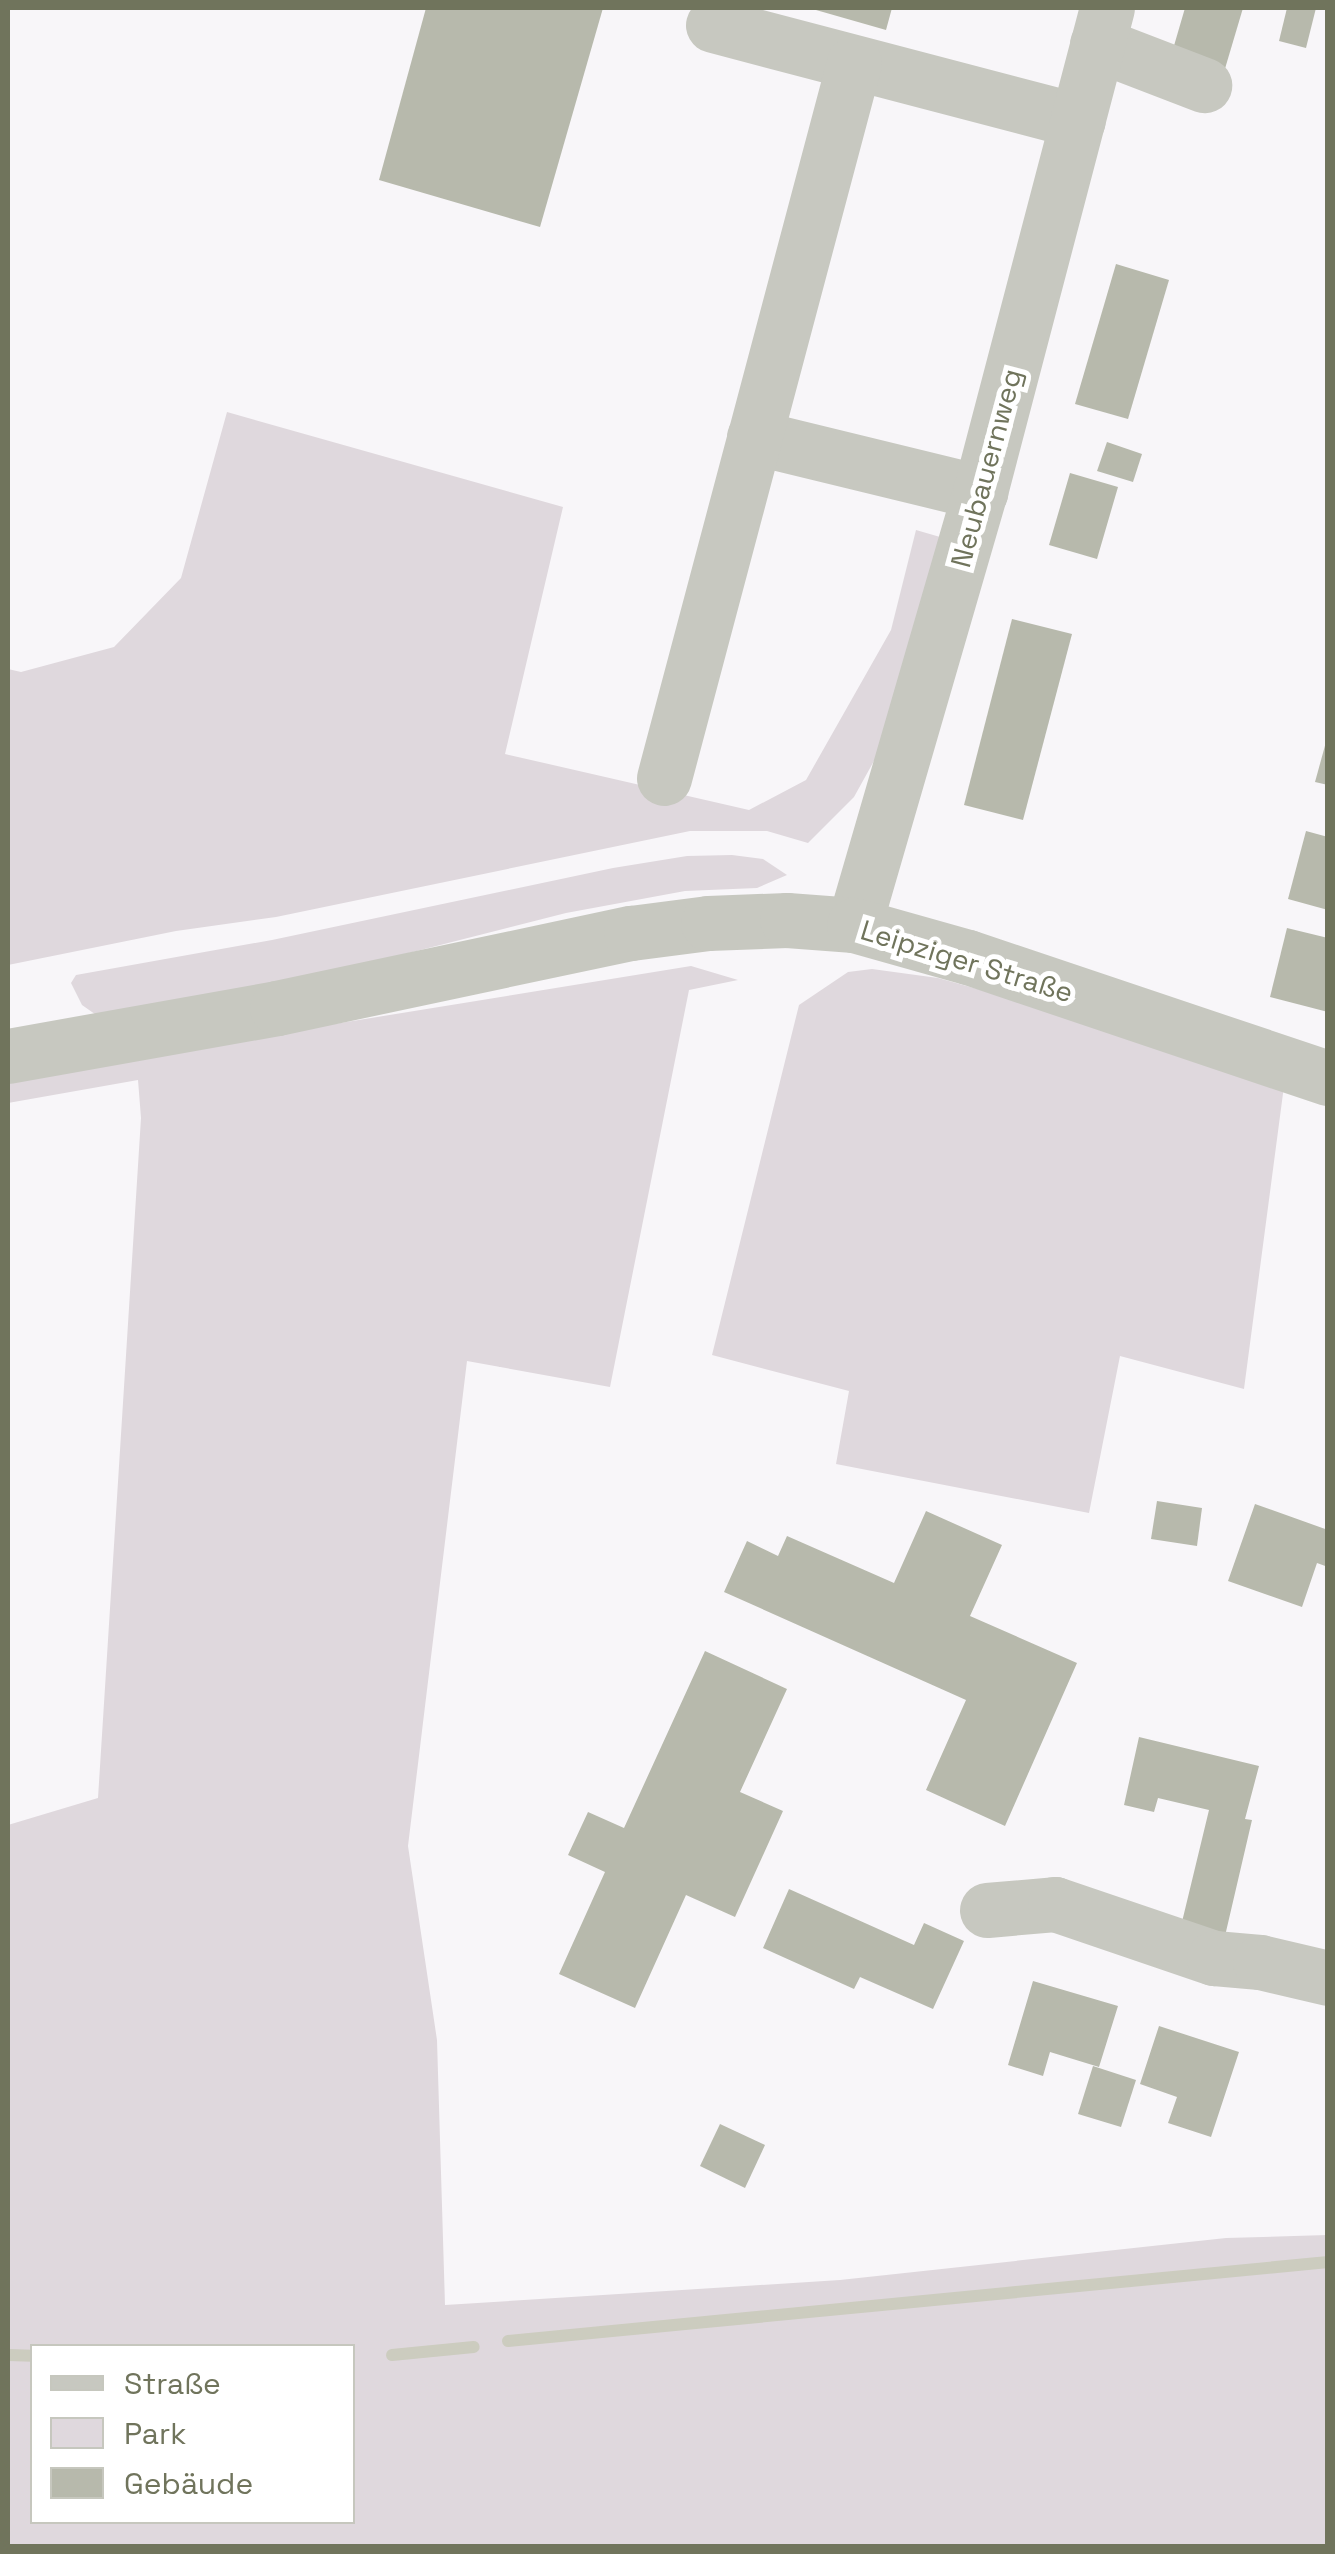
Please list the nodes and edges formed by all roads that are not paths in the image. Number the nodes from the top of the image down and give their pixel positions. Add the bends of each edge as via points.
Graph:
1 (714, 25) dead end
2 (1102, 26) edge
3 (854, 63) junction
4 (1204, 85) dead end
5 (1078, 121) junction
6 (754, 437) junction
7 (980, 492) junction
8 (664, 778) dead end
9 (854, 926) junction
10 (8, 1056) edge
11 (1328, 1078) edge
12 (988, 1910) dead end
13 (1328, 1978) edge

1 - 3 street
2 - 4 street
2 - 5 street, Neubauernweg
3 - 5 street
3 - 6 street
5 - 7 street, Neubauernweg
6 - 7 street
6 - 8 street
7 - 9 street, Neubauernweg
9 - 10 street, Leipziger Straße via 787,920 631,934
9 - 11 street, Leipziger Straße via 968,957
12 - 13 street via 1054,1904 1214,1958

